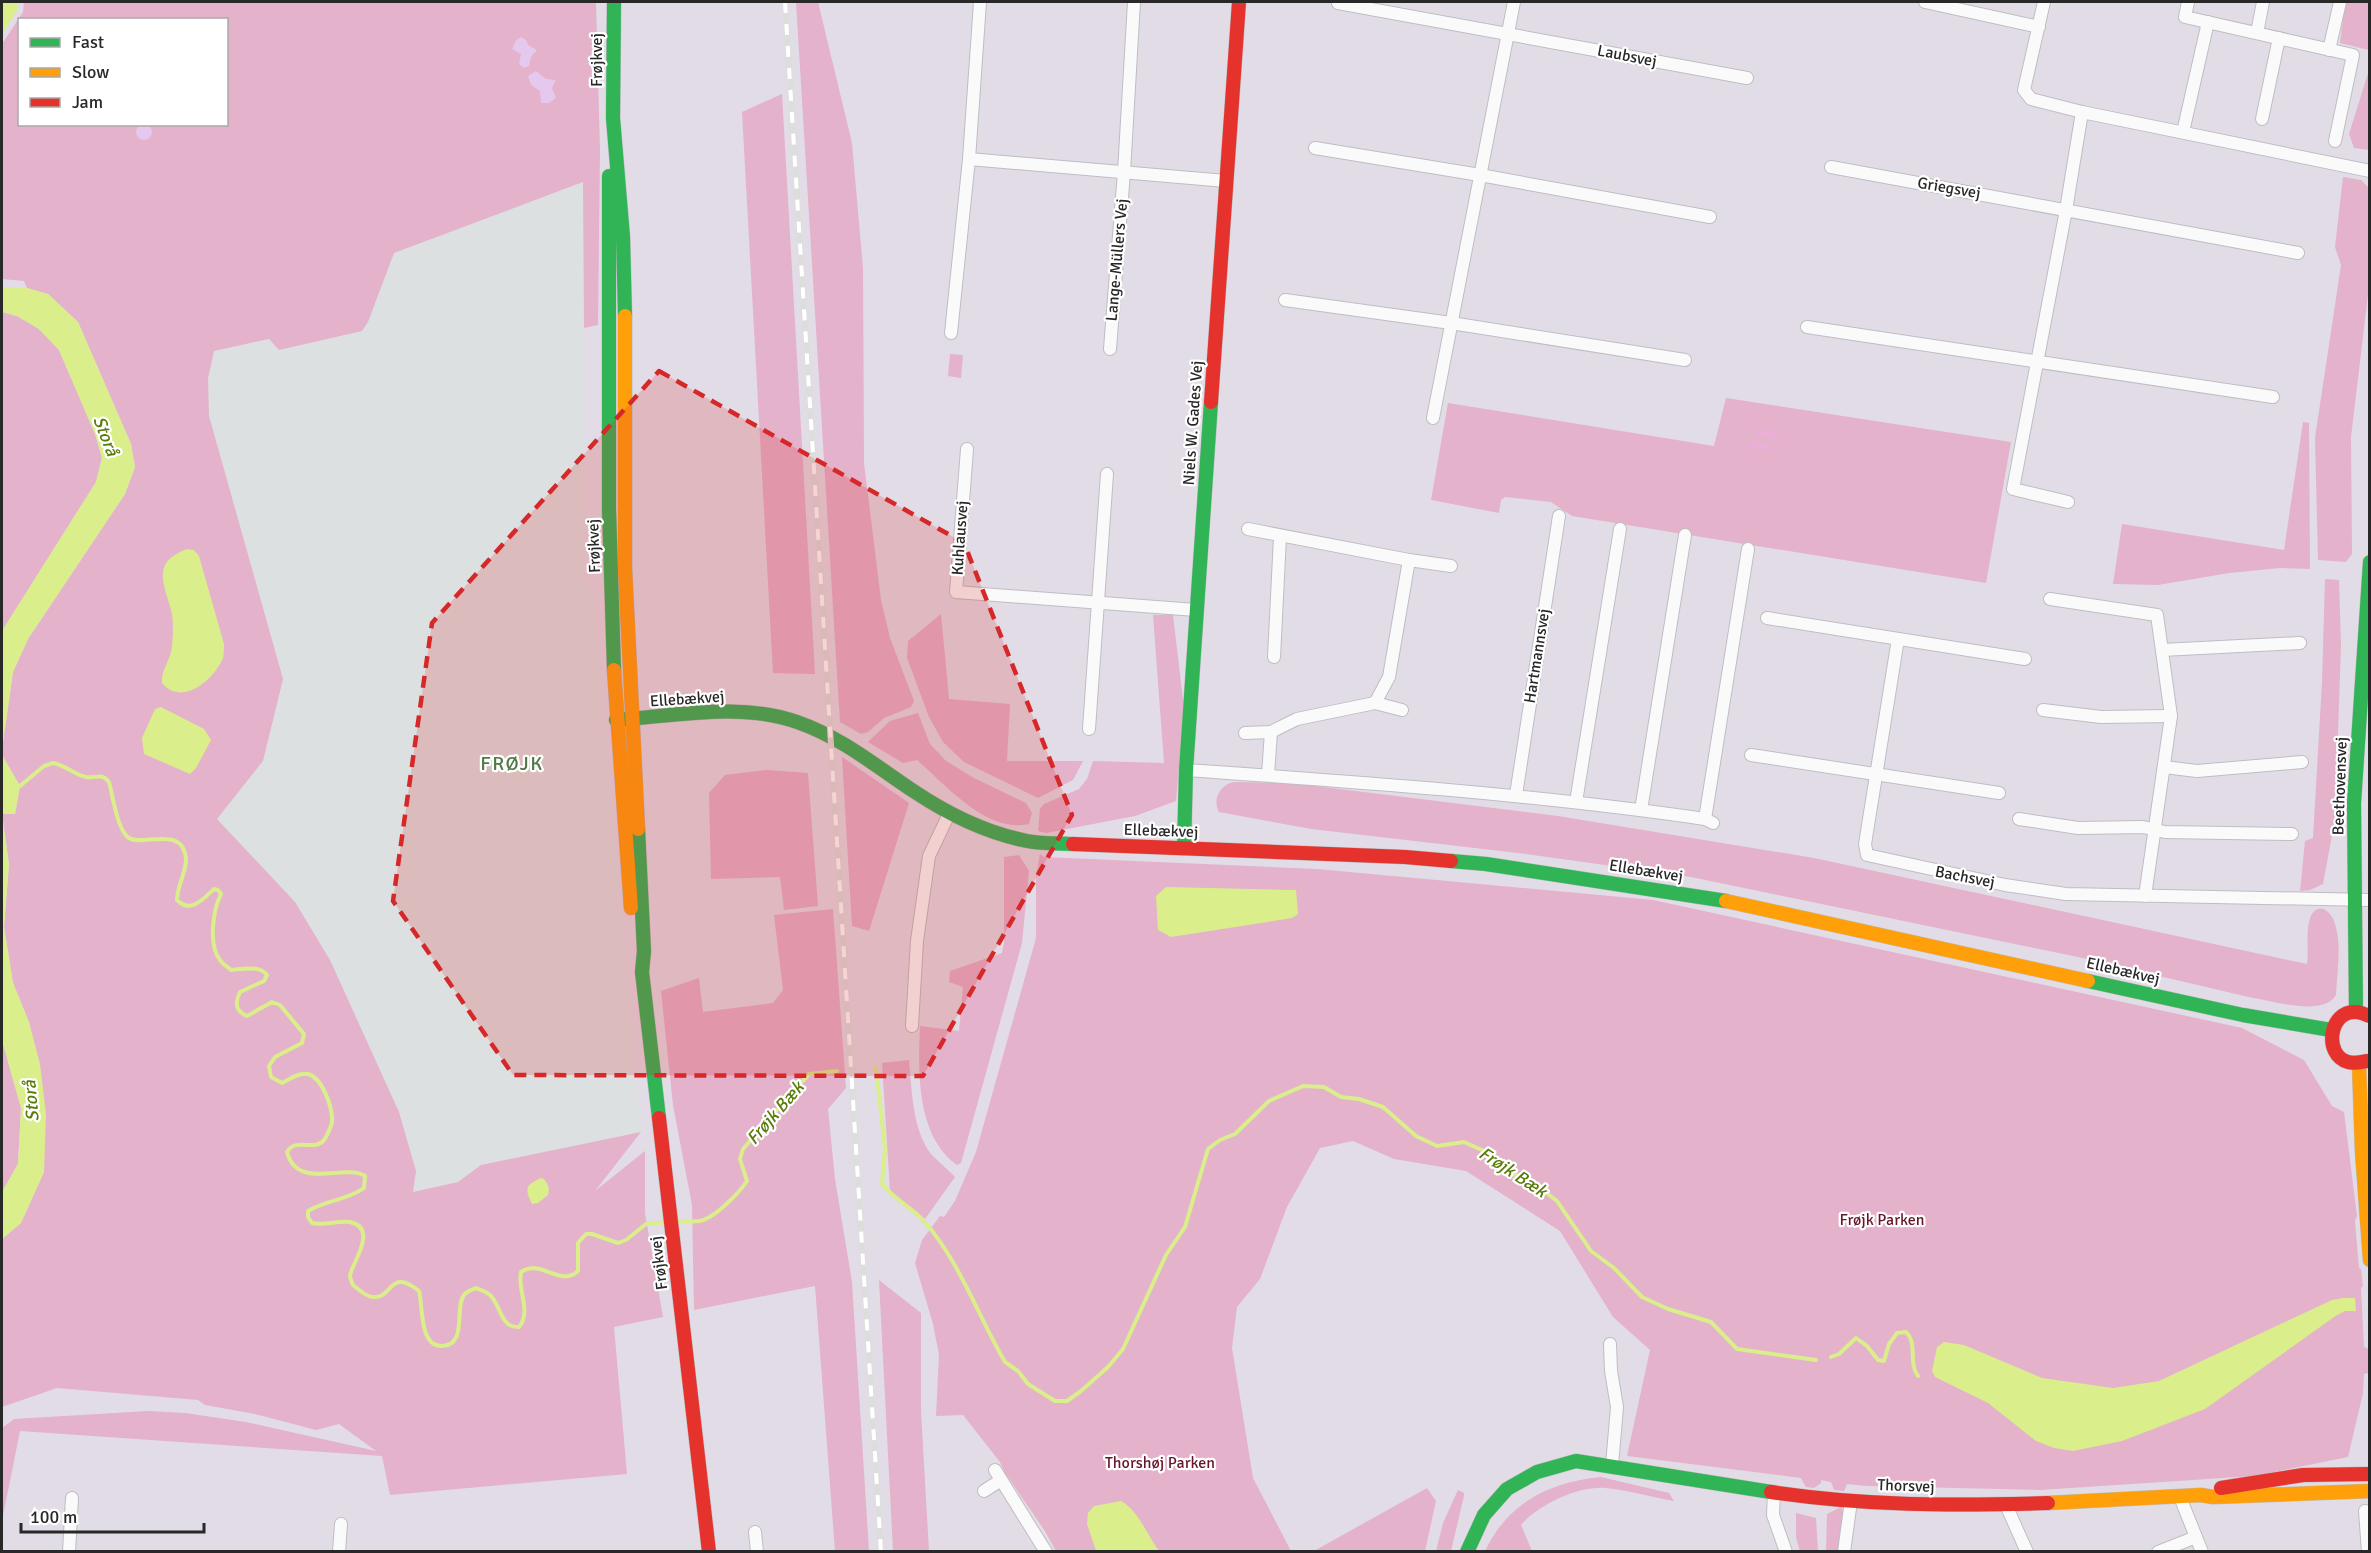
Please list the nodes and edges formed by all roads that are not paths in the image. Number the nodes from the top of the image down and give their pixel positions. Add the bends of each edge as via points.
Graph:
1 (614, 2) edge
2 (980, 2) edge
3 (1134, 2) edge
4 (1239, 2) edge
5 (1514, 2) edge
6 (1924, 2) edge
7 (2044, 2) edge
8 (2188, 2) edge
9 (2264, 2) edge
10 (2340, 2) edge
11 (1338, 3) dead end
12 (2208, 22) junction
13 (2039, 27) junction
14 (1507, 33) junction
15 (2257, 33) junction
16 (2279, 38) junction
17 (2329, 50) junction
18 (1747, 78) dead end
19 (2082, 112) junction
20 (613, 118) junction
21 (2262, 119) dead end
22 (2182, 132) junction
23 (2335, 141) dead end
24 (1315, 148) dead end
25 (969, 159) junction
26 (1831, 167) dead end
27 (2370, 171) edge
28 (1124, 172) junction
29 (1480, 175) junction
30 (1226, 181) junction
31 (2066, 210) junction
32 (1710, 217) dead end
33 (2298, 253) dead end
34 (1285, 300) dead end
35 (1451, 323) junction
36 (1807, 327) dead end
37 (951, 333) dead end
38 (1110, 349) dead end
39 (1685, 360) dead end
40 (2037, 362) junction
41 (2273, 398) dead end
42 (1433, 418) dead end
43 (967, 449) dead end
44 (1107, 474) dead end
45 (2068, 502) dead end
46 (1559, 516) dead end
47 (1248, 529) dead end
48 (1620, 529) dead end
49 (1685, 536) dead end
50 (1280, 537) junction
51 (1748, 549) dead end
52 (1409, 560) junction
53 (2370, 562) edge
54 (1451, 566) dead end
55 (2050, 599) dead end
56 (1098, 603) junction
57 (1196, 610) junction
58 (1767, 618) dead end
59 (1898, 639) junction
60 (2300, 643) dead end
61 (2162, 650) junction
62 (1274, 657) dead end
63 (2025, 659) dead end
64 (1375, 703) junction
65 (1402, 710) dead end
66 (2043, 710) dead end
67 (2171, 716) junction
68 (632, 719) junction
69 (616, 720) junction
70 (1089, 729) dead end
71 (1271, 732) junction
72 (1245, 733) dead end
73 (1751, 755) dead end
74 (2302, 762) dead end
75 (2164, 767) junction
76 (1186, 770) junction
77 (1268, 775) junction
78 (1875, 776) junction
79 (2000, 793) dead end
80 (1516, 795) junction
81 (1576, 802) junction
82 (1641, 810) junction
83 (950, 814) junction
84 (2019, 819) dead end
85 (2154, 829) junction
86 (2292, 834) dead end
87 (1184, 848) junction
88 (2145, 896) junction
89 (2354, 898) junction
90 (2370, 900) edge
91 (642, 972) junction
92 (2355, 1012) junction
93 (2370, 1016) edge
94 (912, 1026) dead end
95 (2331, 1030) junction
96 (2364, 1062) edge
97 (2370, 1260) edge
98 (1610, 1344) dead end
99 (1612, 1466) junction
100 (2370, 1474) edge
101 (984, 1491) dead end
102 (2370, 1491) edge
103 (1774, 1492) junction
104 (2201, 1495) junction
105 (2180, 1497) junction
106 (72, 1498) dead end
107 (1851, 1501) junction
108 (2006, 1505) junction
109 (2365, 1510) dead end
110 (342, 1524) dead end
111 (755, 1532) dead end
112 (2196, 1537) junction
113 (69, 1551) edge
114 (339, 1551) edge
115 (709, 1551) edge
116 (757, 1551) edge
117 (1046, 1551) edge
118 (1467, 1551) edge
119 (1786, 1551) edge
120 (1844, 1551) edge
121 (2027, 1551) edge
122 (2158, 1551) edge
123 (2202, 1551) edge
124 (2368, 1551) edge

1 - 20 street, Frøjkvej
2 - 25 street
3 - 28 street, Lange-Müllers Vej
4 - 30 street, Niels W. Gades Vej
5 - 14 street
6 - 13 street
7 - 13 street
8 - 12 street via 2185,17
9 - 15 street
10 - 17 street
11 - 14 street, Laubsvej
12 - 15 street
12 - 22 street
13 - 19 street via 2024,90 2031,99
14 - 18 street, Laubsvej
14 - 29 street
15 - 16 street
16 - 17 street
16 - 21 street
17 - 23 street via 2353,55
19 - 22 street
19 - 31 street
20 - 68 street, Frøjkvej via 623,237 625,569
20 - 69 street, Frøjkvej via 609,136 609,509
22 - 27 street
24 - 29 street
25 - 28 street
25 - 37 street
26 - 31 street, Griegsvej
28 - 30 street
28 - 38 street, Lange-Müllers Vej
29 - 32 street
29 - 35 street
30 - 57 street, Niels W. Gades Vej
31 - 33 street, Griegsvej
31 - 40 street
34 - 35 street
35 - 39 street
35 - 42 street
36 - 40 street
40 - 41 street
40 - 45 street via 2013,489
43 - 56 street, Kuhlausvej via 956,592
44 - 56 street
46 - 80 street, Hartmannsvej
47 - 50 street
48 - 81 street
49 - 82 street
50 - 52 street
50 - 62 street
51 - 82 street via 1709,821
52 - 54 street
52 - 64 street via 1389,677
53 - 89 street, Beethovensvej via 2355,791
55 - 61 street via 2157,615
56 - 57 street, Kuhlausvej
56 - 70 street
57 - 76 street, Niels W. Gades Vej
58 - 59 street
59 - 63 street
59 - 78 street, Bachsvej
60 - 61 street
61 - 67 street
64 - 65 street
64 - 71 street via 1297,719
66 - 67 street via 2101,717
67 - 75 street
68 - 69 street, Ellebækvej
68 - 83 street, Ellebækvej via 741,712 776,716 831,736
68 - 91 street, Frøjkvej
69 - 91 street, Frøjkvej via 632,924
71 - 72 street
71 - 77 street
73 - 78 street
74 - 75 street via 2197,771
75 - 85 street
76 - 77 street
76 - 87 street, Niels W. Gades Vej
77 - 80 street
78 - 79 street
78 - 88 street, Bachsvej via 1866,855 2066,894
80 - 81 street
81 - 82 street
83 - 87 street, Ellebækvej via 989,832 1029,842
83 - 94 street via 929,856 917,941
84 - 85 street via 2078,828
85 - 86 street
85 - 88 street
87 - 95 street, Ellebækvej via 1486,864 1706,897 2242,1015
88 - 89 street, Bachsvej
89 - 90 street, Bachsvej
89 - 92 street, Beethovensvej
91 - 115 street, Frøjkvej
92 - 93 street
92 - 95 street via 2340,1017
95 - 96 street via 2336,1055 2343,1060
96 - 97 street via 2362,1151
98 - 99 street via 1617,1407
99 - 103 street, Thorsvej
99 - 118 street, Thorsvej via 1576,1461 1546,1466 1526,1475 1499,1495 1476,1526
100 - 104 street, Thorsvej via 2304,1475 2213,1489
101 - 117 street via 998,1475
102 - 104 street, Thorsvej
103 - 107 street, Thorsvej
103 - 119 street via 1773,1515
104 - 105 street, Thorsvej
105 - 108 street, Thorsvej
105 - 112 street
106 - 113 street
107 - 108 street, Thorsvej
107 - 120 street
108 - 121 street
109 - 124 street
110 - 114 street
111 - 116 street
112 - 122 street
112 - 123 street

